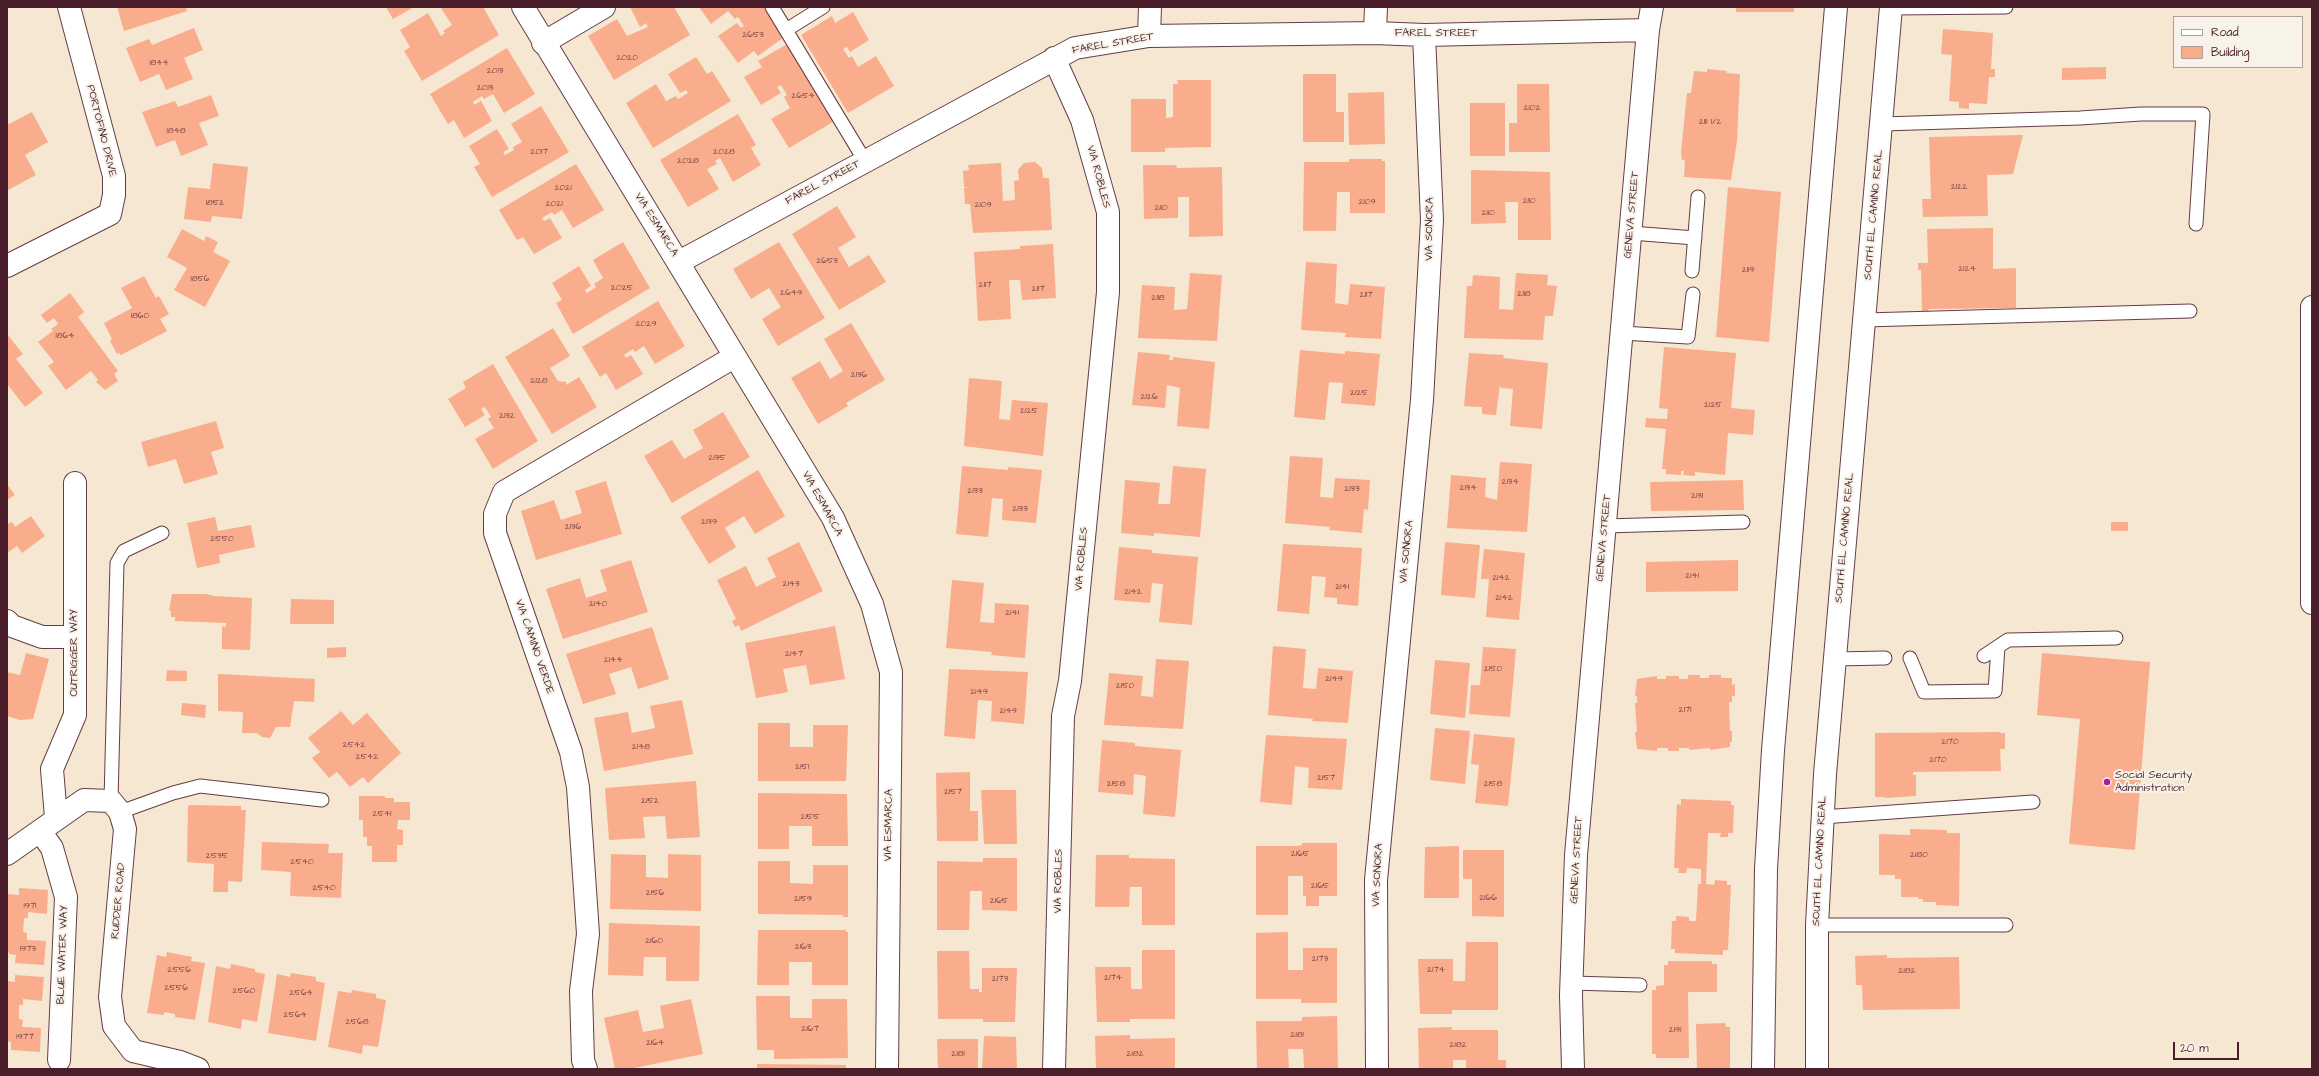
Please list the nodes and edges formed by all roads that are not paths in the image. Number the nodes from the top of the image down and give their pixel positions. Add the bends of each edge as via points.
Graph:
1 (68, 7) edge
2 (523, 7) edge
3 (604, 7) edge
4 (772, 7) edge
5 (823, 7) edge
6 (1150, 7) edge
7 (1376, 7) edge
8 (1652, 7) edge
9 (1836, 7) edge
10 (2006, 7) edge
11 (1891, 8) edge
12 (786, 30) junction
13 (1648, 30) junction
14 (1375, 33) junction
15 (1424, 35) junction
16 (1149, 36) junction
17 (544, 43) junction
18 (1054, 58) junction
19 (1882, 124) junction
20 (865, 161) junction
21 (1698, 197) dead end
22 (2196, 224) dead end
23 (1631, 233) junction
24 (1695, 238) junction
25 (678, 262) junction
26 (7, 266) edge
27 (1692, 271) dead end
28 (1693, 294) dead end
29 (2312, 307) edge
30 (2190, 311) dead end
31 (1864, 320) junction
32 (1622, 333) junction
33 (734, 357) junction
34 (75, 483) dead end
35 (1743, 522) dead end
36 (1605, 526) junction
37 (162, 533) dead end
38 (2312, 603) edge
39 (7, 621) edge
40 (75, 637) junction
41 (2116, 638) dead end
42 (1998, 647) junction
43 (1984, 656) dead end
44 (1885, 658) dead end
45 (1910, 658) dead end
46 (1835, 659) junction
47 (322, 800) dead end
48 (2033, 802) dead end
49 (115, 807) junction
50 (1822, 817) junction
51 (48, 824) junction
52 (7, 854) edge
53 (1817, 925) junction
54 (2006, 925) dead end
55 (1572, 983) junction
56 (1640, 984) dead end
57 (58, 1060) dead end
58 (198, 1069) edge
59 (586, 1069) edge
60 (887, 1069) edge
61 (1054, 1069) edge
62 (1377, 1069) edge
63 (1573, 1069) edge
64 (1763, 1069) edge
65 (1817, 1069) edge

1 - 26 street, PORTOFINO DRIVE via 114,176 110,214
2 - 17 street, VIA ESMARCA
3 - 17 street
4 - 12 lane
5 - 12 lane
6 - 16 street
7 - 14 street
8 - 13 street, GENEVA STREET
9 - 64 street via 1773,750 1766,869
10 - 11 lane
11 - 19 street, SOUTH EL CAMINO REAL
12 - 20 lane
13 - 15 street, FAREL STREET
13 - 23 street, GENEVA STREET
14 - 15 street, FAREL STREET
14 - 16 street, FAREL STREET
15 - 62 street, VIA SONORA via 1432,220 1422,400 1376,880
16 - 18 street, FAREL STREET via 1075,48
17 - 25 street, VIA ESMARCA
18 - 20 street, FAREL STREET
18 - 61 street, VIA ROBLES via 1082,120 1108,212 1108,292 1070,682 1063,716
19 - 22 lane via 2203,114
19 - 31 street, SOUTH EL CAMINO REAL
20 - 25 street, FAREL STREET
21 - 24 lane
23 - 24 lane
23 - 32 street, GENEVA STREET
24 - 27 lane
25 - 33 street, VIA ESMARCA
28 - 32 lane via 1688,337
29 - 38 street
30 - 31 lane
31 - 46 street, SOUTH EL CAMINO REAL
32 - 36 street, GENEVA STREET
33 - 59 street, VIA CAMINO VERDE via 504,492 495,514 495,533 571,752 578,787 588,934 581,991 583,1060
33 - 60 street, VIA ESMARCA via 833,518 872,604 891,672
34 - 40 street, OUTRIGGER WAY
35 - 36 lane
36 - 55 street, GENEVA STREET via 1576,855
37 - 49 lane via 124,551 117,563
39 - 40 street via 12,626 42,637
40 - 51 street, OUTRIGGER WAY via 75,715 52,769
41 - 42 lane via 2008,640
42 - 43 lane
42 - 45 lane via 1995,691 1924,692
44 - 46 lane
46 - 50 street, SOUTH EL CAMINO REAL
47 - 49 lane via 200,786
48 - 50 lane
49 - 51 street via 84,800
49 - 58 street, RUDDER ROAD via 125,829 110,997 114,1026 133,1051
50 - 53 street, SOUTH EL CAMINO REAL
51 - 52 street
51 - 57 street, BLUE WATER WAY via 66,897
53 - 54 lane
53 - 65 street, SOUTH EL CAMINO REAL
55 - 56 lane
55 - 63 street, GENEVA STREET

